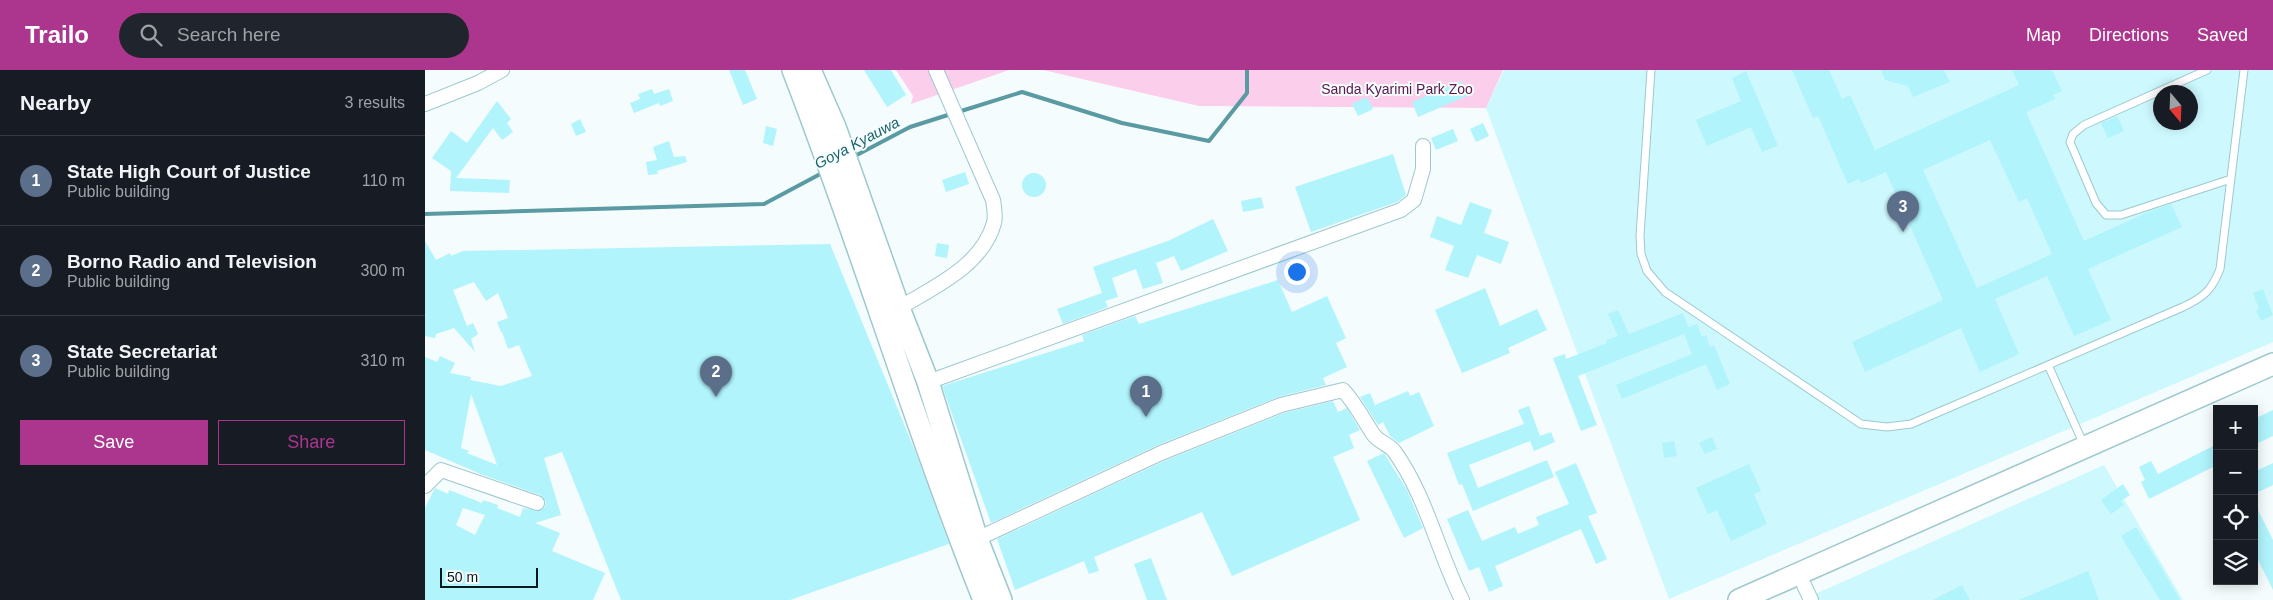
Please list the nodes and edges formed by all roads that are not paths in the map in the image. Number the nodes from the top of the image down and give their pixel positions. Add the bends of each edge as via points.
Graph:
1 (502, 70) edge
2 (793, 70) edge
3 (809, 70) edge
4 (936, 70) edge
5 (1651, 70) edge
6 (2207, 70) edge
7 (2244, 70) edge
8 (425, 104) edge
9 (826, 130) junction
10 (1423, 146) dead end
11 (2231, 179) junction
12 (871, 256) junction
13 (899, 308) junction
14 (2273, 364) edge
15 (2049, 367) junction
16 (2273, 377) edge
17 (928, 382) junction
18 (2084, 446) junction
19 (425, 486) edge
20 (537, 503) dead end
21 (977, 538) junction
22 (1807, 592) edge
23 (984, 600) edge
24 (1001, 600) edge
25 (1462, 600) edge
26 (1739, 600) edge
27 (1769, 600) edge

1 - 8 street
2 - 9 main road
3 - 9 main road
4 - 13 street via 993,200 995,222 982,246 959,272
5 - 15 lane via 1641,254 1647,270 1665,292 1861,424 1887,427 1911,424
6 - 11 lane via 2084,125 2073,134 2070,142 2096,204 2106,215 2121,215
7 - 11 lane
9 - 12 main road
10 - 17 street via 1423,168 1414,200 1401,210
11 - 15 lane via 2220,269 2213,286 2183,307
12 - 13 main road
12 - 23 main road via 918,428
13 - 17 main road
14 - 18 main road
15 - 18 lane
16 - 22 main road
17 - 21 main road
18 - 26 main road
19 - 20 street via 441,470
21 - 24 main road
21 - 25 street via 1161,453 1281,405 1343,390 1355,403 1374,437 1393,449 1423,504
22 - 27 main road

